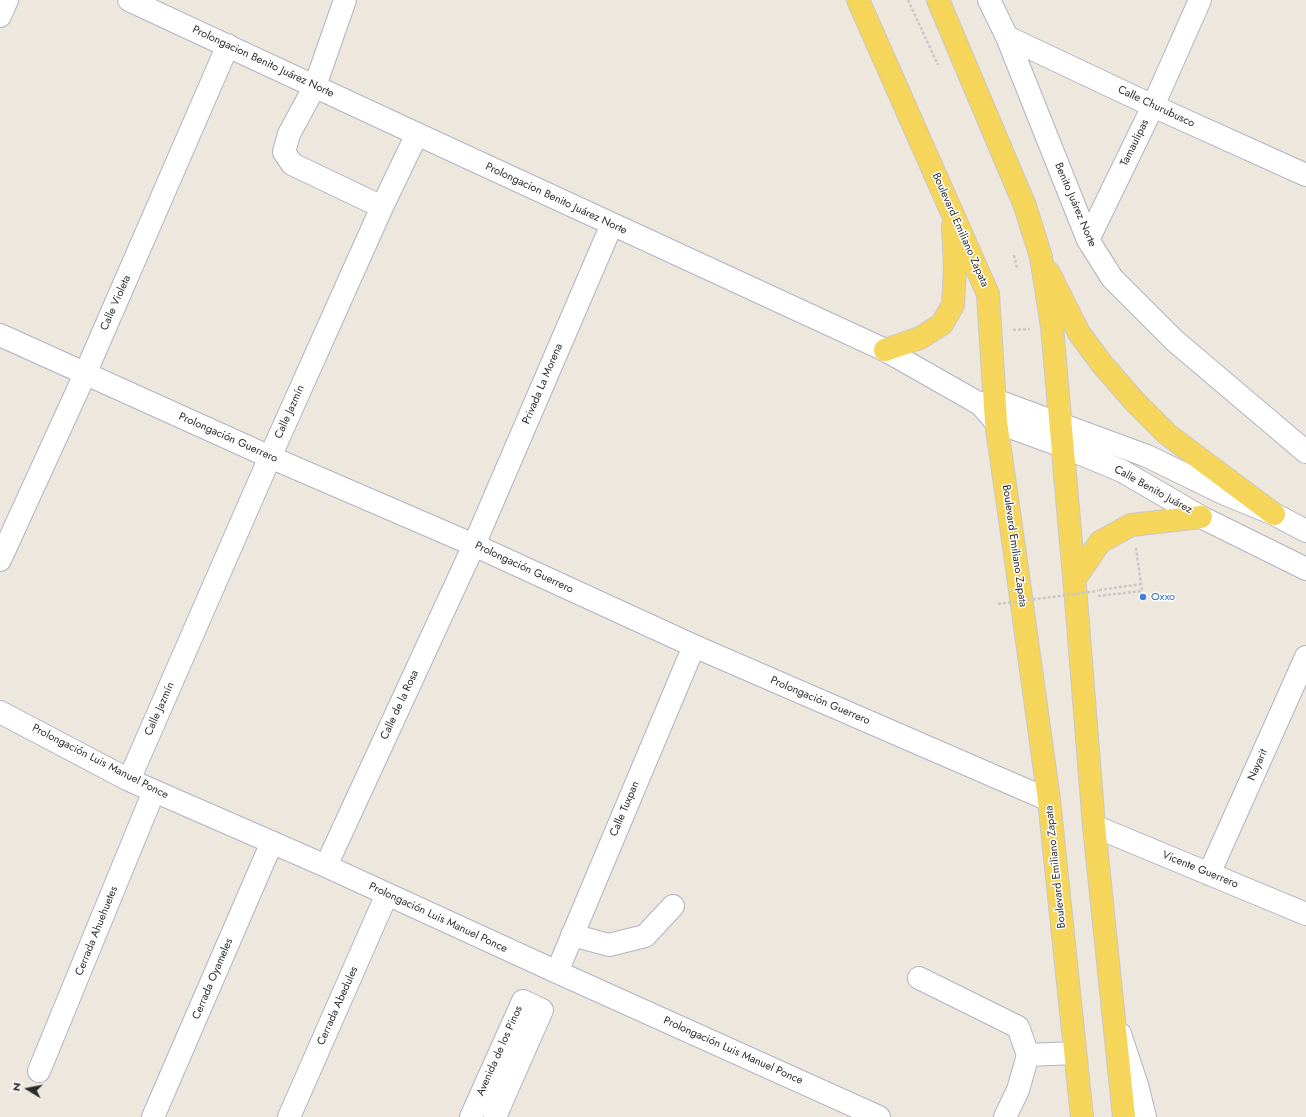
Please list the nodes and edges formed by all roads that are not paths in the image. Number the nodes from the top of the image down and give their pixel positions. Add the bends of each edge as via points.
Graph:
1 (7, 0) edge
2 (130, 0) edge
3 (345, 0) edge
4 (858, 0) edge
5 (938, 0) edge
6 (990, 0) edge
7 (1200, 0) edge
8 (0, 16) edge
9 (1007, 37) junction
10 (228, 45) junction
11 (315, 86) junction
12 (1153, 106) junction
13 (417, 134) junction
14 (1306, 175) edge
15 (382, 207) junction
16 (952, 213) junction
17 (612, 224) junction
18 (1088, 240) junction
19 (1041, 257) junction
20 (0, 335) edge
21 (885, 350) junction
22 (85, 374) junction
23 (987, 402) junction
24 (996, 422) junction
25 (1060, 423) junction
26 (1062, 446) junction
27 (1306, 452) edge
28 (270, 457) junction
29 (1274, 514) junction
30 (1201, 517) junction
31 (1306, 531) edge
32 (474, 545) junction
33 (0, 560) edge
34 (1306, 569) edge
35 (1075, 589) junction
36 (694, 646) junction
37 (1306, 657) edge
38 (0, 712) edge
39 (129, 780) junction
40 (154, 791) junction
41 (1049, 800) junction
42 (1094, 826) junction
43 (272, 842) junction
44 (326, 866) junction
45 (1209, 874) junction
46 (387, 894) junction
47 (673, 906) dead end
48 (1306, 914) edge
49 (572, 935) junction
50 (557, 972) junction
51 (919, 978) dead end
52 (1114, 1017) junction
53 (1075, 1053) junction
54 (1028, 1055) junction
55 (39, 1071) dead end
56 (153, 1117) edge
57 (289, 1117) edge
58 (471, 1117) edge
59 (495, 1117) edge
60 (879, 1117) edge
61 (1005, 1117) edge
62 (1082, 1117) edge
63 (1124, 1117) edge
64 (1145, 1117) edge

1 - 8 street
2 - 10 street, Prolongacion Benito Juárez Norte
3 - 11 street
4 - 16 main road, Boulevard Emiliano Zapata
5 - 19 main road via 1025,206
6 - 9 street, Benito Juárez Norte
7 - 12 street, Tamaulipas
9 - 12 street, Calle Churubusco
9 - 18 street, Benito Juárez Norte
10 - 11 street, Prolongacion Benito Juárez Norte
10 - 22 street, Calle Violeta
11 - 13 street, Prolongacion Benito Juárez Norte
11 - 15 street via 289,134 284,152 292,164
12 - 14 street, Calle Churubusco
12 - 18 street, Tamaulipas
13 - 15 street, Calle Jazmín
13 - 17 street, Prolongacion Benito Juárez Norte
15 - 28 street, Calle Jazmín
16 - 21 main road via 955,267 953,305 942,324 920,338
16 - 23 main road, Boulevard Emiliano Zapata via 988,294 990,332
17 - 21 street, Prolongacion Benito Juárez Norte
17 - 32 street, Privada La Morena
18 - 27 street, Benito Juárez Norte via 1112,278 1175,341
19 - 25 main road via 1052,327
19 - 29 main road via 1079,333 1136,403 1167,434
20 - 22 street, Prolongación Guerrero
21 - 23 street, Prolongacion Benito Juárez Norte
22 - 28 street, Prolongación Guerrero
22 - 33 street, Calle Violeta
23 - 24 main road, Boulevard Emiliano Zapata
23 - 25 street
24 - 26 street, Calle Benito Juárez
24 - 41 main road, Boulevard Emiliano Zapata
25 - 26 main road
25 - 29 street via 1147,456 1225,494
26 - 30 street, Calle Benito Juárez via 1122,471
26 - 35 main road
28 - 32 street, Prolongación Guerrero
28 - 39 street, Calle Jazmín
29 - 31 street
30 - 34 street, Calle Benito Juárez
30 - 35 main road via 1133,525 1100,542
32 - 36 street, Prolongación Guerrero
32 - 44 street, Calle de la Rosa
35 - 42 main road
36 - 41 street, Prolongación Guerrero
36 - 49 street, Calle Tuxpan
37 - 45 street, Nayarit
38 - 39 street, Prolongación Luis Manuel Ponce
39 - 40 street, Prolongación Luis Manuel Ponce
40 - 43 street, Prolongación Luis Manuel Ponce
40 - 55 street, Cerrada Ahuehuetes
41 - 53 main road, Boulevard Emiliano Zapata
42 - 45 street, Vicente Guerrero
42 - 52 main road
43 - 44 street, Prolongación Luis Manuel Ponce
43 - 56 street, Cerrada Oyameles
44 - 46 street, Prolongación Luis Manuel Ponce
45 - 48 street, Vicente Guerrero
46 - 50 street, Prolongación Luis Manuel Ponce
46 - 57 street, Cerrada Abedules
47 - 49 street via 645,936 610,945
49 - 50 street, Calle Tuxpan
50 - 60 street, Prolongación Luis Manuel Ponce
51 - 54 street via 1018,1027
52 - 63 main road
52 - 64 street
53 - 54 street
53 - 62 main road, Boulevard Emiliano Zapata
54 - 61 street via 1018,1090
58 - 59 street, Avenida de los Pinos via 523,1002 542,1010

